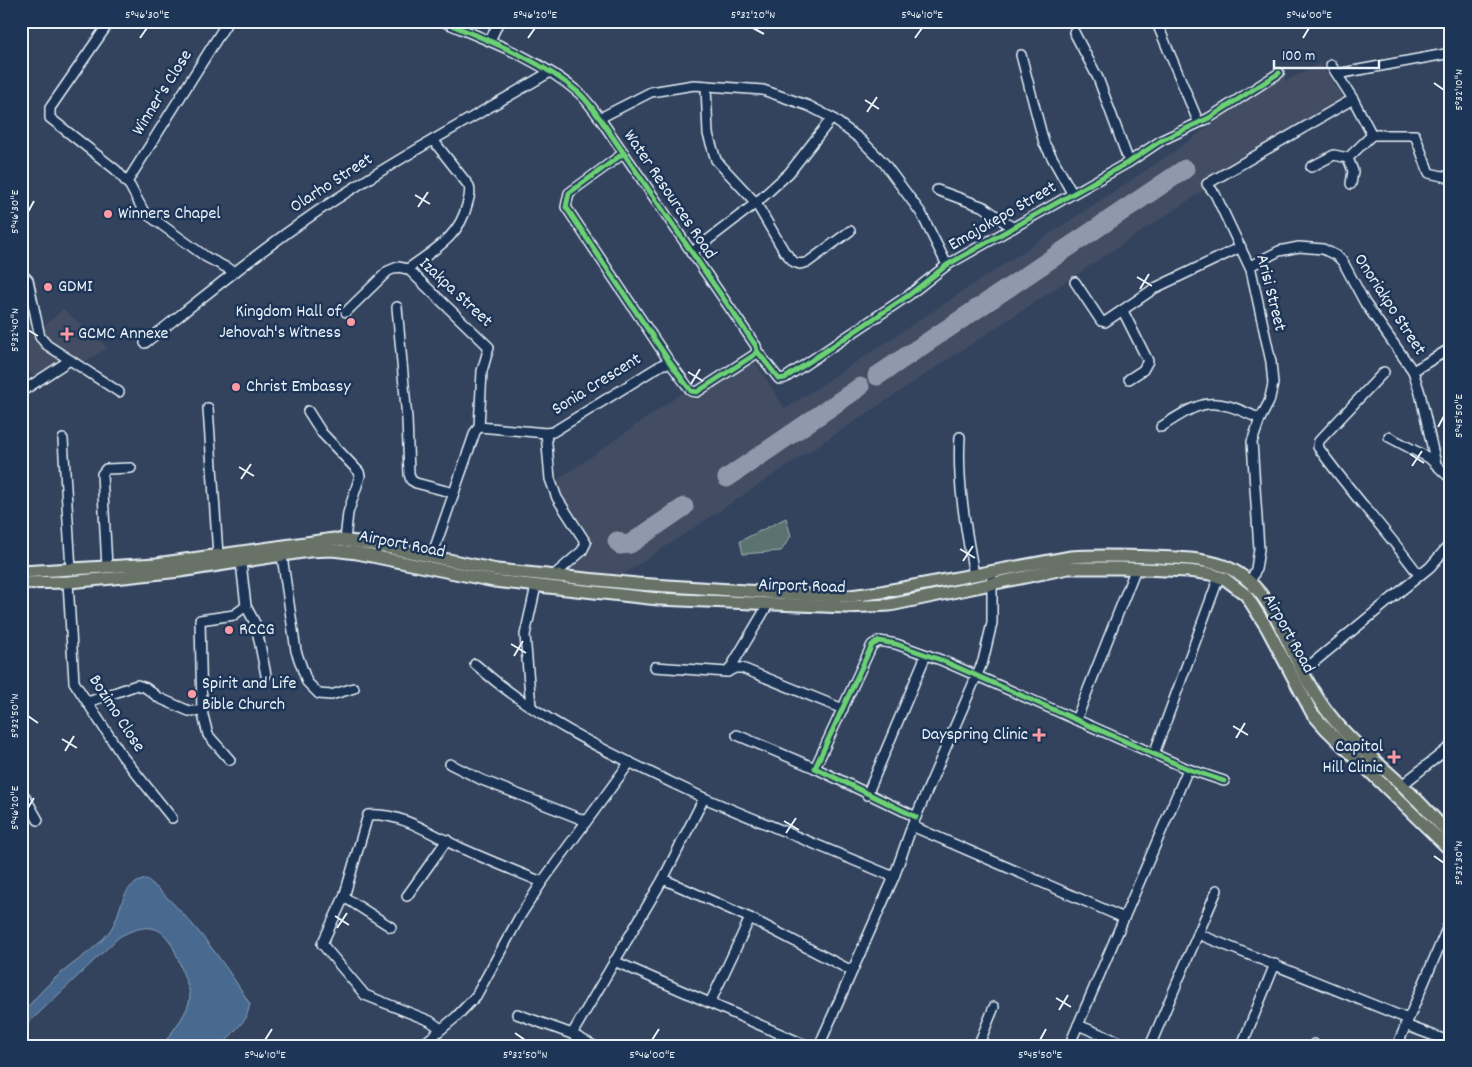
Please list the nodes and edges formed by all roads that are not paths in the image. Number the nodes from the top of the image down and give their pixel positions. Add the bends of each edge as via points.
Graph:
1 (106, 21) edge
2 (228, 21) edge
3 (442, 21) edge
4 (499, 21) edge
5 (1156, 21) edge
6 (1074, 32) dead end
7 (490, 41) junction
8 (1451, 53) edge
9 (1021, 55) dead end
10 (1331, 65) dead end
11 (550, 72) junction
12 (1279, 73) dead end
13 (1337, 74) junction
14 (706, 86) junction
15 (1353, 99) junction
16 (600, 118) junction
17 (832, 118) junction
18 (1198, 121) junction
19 (1372, 135) junction
20 (433, 140) junction
21 (624, 153) junction
22 (1348, 158) junction
23 (1129, 162) junction
24 (1311, 167) dead end
25 (1451, 178) edge
26 (127, 182) junction
27 (1352, 184) dead end
28 (937, 190) dead end
29 (1072, 193) junction
30 (756, 203) junction
31 (1013, 228) junction
32 (850, 231) dead end
33 (1241, 247) junction
34 (691, 252) junction
35 (947, 265) junction
36 (1250, 266) junction
37 (408, 269) junction
38 (235, 272) junction
39 (21, 273) edge
40 (1075, 282) dead end
41 (397, 306) dead end
42 (1123, 311) junction
43 (346, 312) dead end
44 (145, 343) dead end
45 (1451, 348) edge
46 (757, 351) junction
47 (70, 360) junction
48 (671, 364) junction
49 (1413, 371) junction
50 (1384, 372) dead end
51 (1129, 379) dead end
52 (21, 392) edge
53 (119, 392) dead end
54 (208, 408) dead end
55 (308, 412) dead end
56 (1260, 419) junction
57 (479, 427) junction
58 (1161, 427) dead end
59 (546, 433) junction
60 (960, 437) dead end
61 (1389, 437) dead end
62 (63, 439) dead end
63 (1436, 464) junction
64 (131, 468) dead end
65 (1451, 479) edge
66 (454, 493) junction
67 (345, 540) junction
68 (1451, 543) edge
69 (218, 555) junction
70 (282, 556) junction
71 (432, 556) junction
72 (242, 562) junction
73 (107, 568) junction
74 (1136, 568) junction
75 (71, 570) junction
76 (21, 572) edge
77 (123, 572) junction
78 (991, 572) junction
79 (974, 575) junction
80 (1419, 575) junction
81 (553, 576) junction
82 (1218, 577) junction
83 (1251, 581) junction
84 (68, 582) junction
85 (21, 583) edge
86 (993, 584) junction
87 (536, 586) junction
88 (699, 595) junction
89 (769, 603) junction
90 (246, 606) junction
91 (926, 655) junction
92 (475, 664) dead end
93 (656, 667) dead end
94 (1302, 671) junction
95 (727, 672) junction
96 (266, 675) dead end
97 (977, 676) junction
98 (354, 688) dead end
99 (88, 702) junction
100 (531, 708) junction
101 (843, 708) junction
102 (202, 711) junction
103 (1076, 720) junction
104 (737, 735) dead end
105 (1451, 746) edge
106 (1154, 754) junction
107 (230, 760) dead end
108 (630, 762) junction
109 (450, 764) dead end
110 (815, 768) junction
111 (1188, 768) junction
112 (1224, 781) dead end
113 (1402, 785) junction
114 (21, 790) edge
115 (867, 795) junction
116 (704, 798) junction
117 (916, 817) junction
118 (172, 818) dead end
119 (38, 820) dead end
120 (586, 821) junction
121 (912, 826) junction
122 (1451, 836) edge
123 (447, 840) junction
124 (1451, 851) edge
125 (894, 877) junction
126 (663, 879) junction
127 (542, 882) junction
128 (1217, 890) dead end
129 (407, 896) dead end
130 (344, 897) junction
131 (750, 918) junction
132 (1124, 918) junction
133 (1451, 918) edge
134 (391, 927) dead end
135 (1198, 934) junction
136 (614, 962) junction
137 (1275, 964) junction
138 (852, 972) junction
139 (710, 1003) junction
140 (994, 1006) dead end
141 (517, 1014) dead end
142 (1407, 1022) junction
143 (1078, 1025) junction
144 (441, 1029) junction
145 (572, 1034) junction
146 (1451, 1042) edge
147 (1243, 1043) edge
148 (421, 1046) edge
149 (594, 1046) edge
150 (808, 1046) edge
151 (819, 1046) edge
152 (978, 1046) edge
153 (1069, 1046) edge
154 (1129, 1046) edge
155 (1150, 1046) edge
156 (1397, 1046) edge

1 - 26 street via 106,27 50,108 50,118
2 - 26 street, Winner's Close
3 - 7 street, Water Resources Road
4 - 7 street
5 - 18 street
6 - 23 street via 1098,78
7 - 11 street, Water Resources Road
8 - 13 street
9 - 29 street via 1044,143
10 - 13 street
11 - 16 street, Water Resources Road via 580,93
11 - 20 street, Olarho Street
12 - 18 street, Emajokepo Street via 1209,118
13 - 15 street
14 - 16 street via 651,92
14 - 17 street via 763,90
14 - 30 street via 708,134 716,160
15 - 19 street
15 - 33 street, Arisi Street via 1207,184
16 - 21 street, Water Resources Road
17 - 30 street via 788,173
17 - 35 street via 860,139 901,185 921,213
18 - 23 street, Emajokepo Street
19 - 22 street
19 - 25 street via 1415,135 1429,173
20 - 37 street via 469,186 470,192 459,228
20 - 38 street, Olarho Street via 318,212
21 - 34 street, Water Resources Road
21 - 48 street via 569,193 566,207
22 - 24 street via 1334,156
22 - 27 street via 1353,171
23 - 29 street, Emajokepo Street
26 - 38 street via 144,212 206,257
28 - 31 street via 984,207
29 - 31 street, Emajokepo Street
30 - 32 street via 794,262 808,262
30 - 34 street
31 - 35 street, Emajokepo Street
33 - 36 street, Arisi Street
33 - 42 street via 1155,288
34 - 46 street, Water Resources Road
35 - 46 street, Emajokepo Street via 909,295 785,378 779,379
36 - 49 street, Onoriakpo Street via 1279,251 1298,247 1324,249 1337,256 1365,303
36 - 56 street, Arisi Street via 1273,384 1269,402
37 - 43 street, Izakpa Street via 398,266 388,271
37 - 57 street, Izakpa Street via 489,347 482,371
38 - 44 street, Olarho Street
39 - 47 street via 28,280 40,337
40 - 42 street via 1101,321 1105,322
41 - 66 street via 409,474 416,483
42 - 51 street via 1148,361 1143,370
45 - 49 street
46 - 48 street via 697,392 691,391
47 - 52 street
47 - 53 street
48 - 59 street, Sonia Crescent via 663,364 553,432
49 - 63 street, Onoriakpo Street
50 - 80 street via 1319,442 1318,447
54 - 69 street
55 - 67 street via 322,433 359,472 348,513
56 - 58 street via 1235,408 1203,403
56 - 83 street, Arisi Street via 1252,442 1259,548
57 - 59 street, Sonia Crescent
57 - 66 street, Izakpa Street
59 - 81 street via 550,479 557,498 586,543 582,551
60 - 79 street via 958,462
61 - 63 street
62 - 75 street
63 - 65 street
64 - 73 street via 106,469 102,474
66 - 71 street, Izakpa Street
67 - 69 main road, Airport Road via 322,539
67 - 71 main road, Airport Road
68 - 80 street
69 - 77 main road, Airport Road
70 - 72 main road, Airport Road
70 - 87 main road, Airport Road via 332,550
70 - 98 street via 296,651 307,682 318,694 331,695
71 - 81 main road, Airport Road via 497,570
72 - 77 main road, Airport Road
72 - 90 street
73 - 75 main road, Airport Road
73 - 77 main road, Airport Road
74 - 82 main road, Airport Road via 1188,571
74 - 86 main road, Airport Road via 1068,568
74 - 103 street
75 - 76 main road, Airport Road
77 - 84 main road, Airport Road
78 - 79 main road, Airport Road
78 - 83 main road, Airport Road via 1071,557 1198,558 1218,562
78 - 86 street
79 - 88 main road, Airport Road via 850,596
80 - 94 street
81 - 88 main road, Airport Road
82 - 106 street
82 - 124 main road, Airport Road via 1235,585 1256,609 1312,713
83 - 94 main road, Airport Road via 1271,610
84 - 85 main road, Airport Road
84 - 99 street, Bozimo Close via 74,682
86 - 89 main road, Airport Road via 890,604 846,607
86 - 97 street via 992,623
87 - 88 main road, Airport Road via 658,598
87 - 100 street via 525,634
88 - 89 main road, Airport Road
89 - 95 street
90 - 96 street via 256,625
90 - 102 street via 234,615 200,620
91 - 97 street
91 - 101 street via 896,644 879,641 872,645
91 - 115 street
92 - 100 street via 500,687
93 - 95 street
94 - 113 main road, Airport Road via 1329,715 1346,735
95 - 101 street via 742,668
97 - 103 street
97 - 117 street
99 - 102 street via 136,684 189,711
99 - 118 street, Bozimo Close via 123,757
100 - 108 street
101 - 110 street
102 - 107 street via 208,736
103 - 106 street
104 - 110 street
105 - 113 street
106 - 111 street
108 - 116 street
108 - 120 street
109 - 120 street
110 - 115 street
111 - 112 street
111 - 132 street
113 - 122 main road, Airport Road
114 - 119 street
115 - 117 street
116 - 125 street
116 - 126 street
117 - 121 street
120 - 127 street
121 - 125 street
121 - 132 street
123 - 127 street
123 - 129 street
123 - 130 street via 414,824 368,815
125 - 138 street
126 - 131 street
126 - 136 street
127 - 144 street via 476,996
128 - 135 street
130 - 134 street
130 - 144 street via 322,944 326,951 365,995 430,1021
131 - 138 street
131 - 139 street
132 - 143 street
133 - 142 street
135 - 137 street
135 - 155 street
136 - 139 street
136 - 145 street
137 - 142 street
137 - 147 street
138 - 151 street
139 - 150 street
140 - 152 street
141 - 145 street
142 - 146 street
142 - 156 street
143 - 153 street
143 - 154 street
144 - 148 street
145 - 149 street

